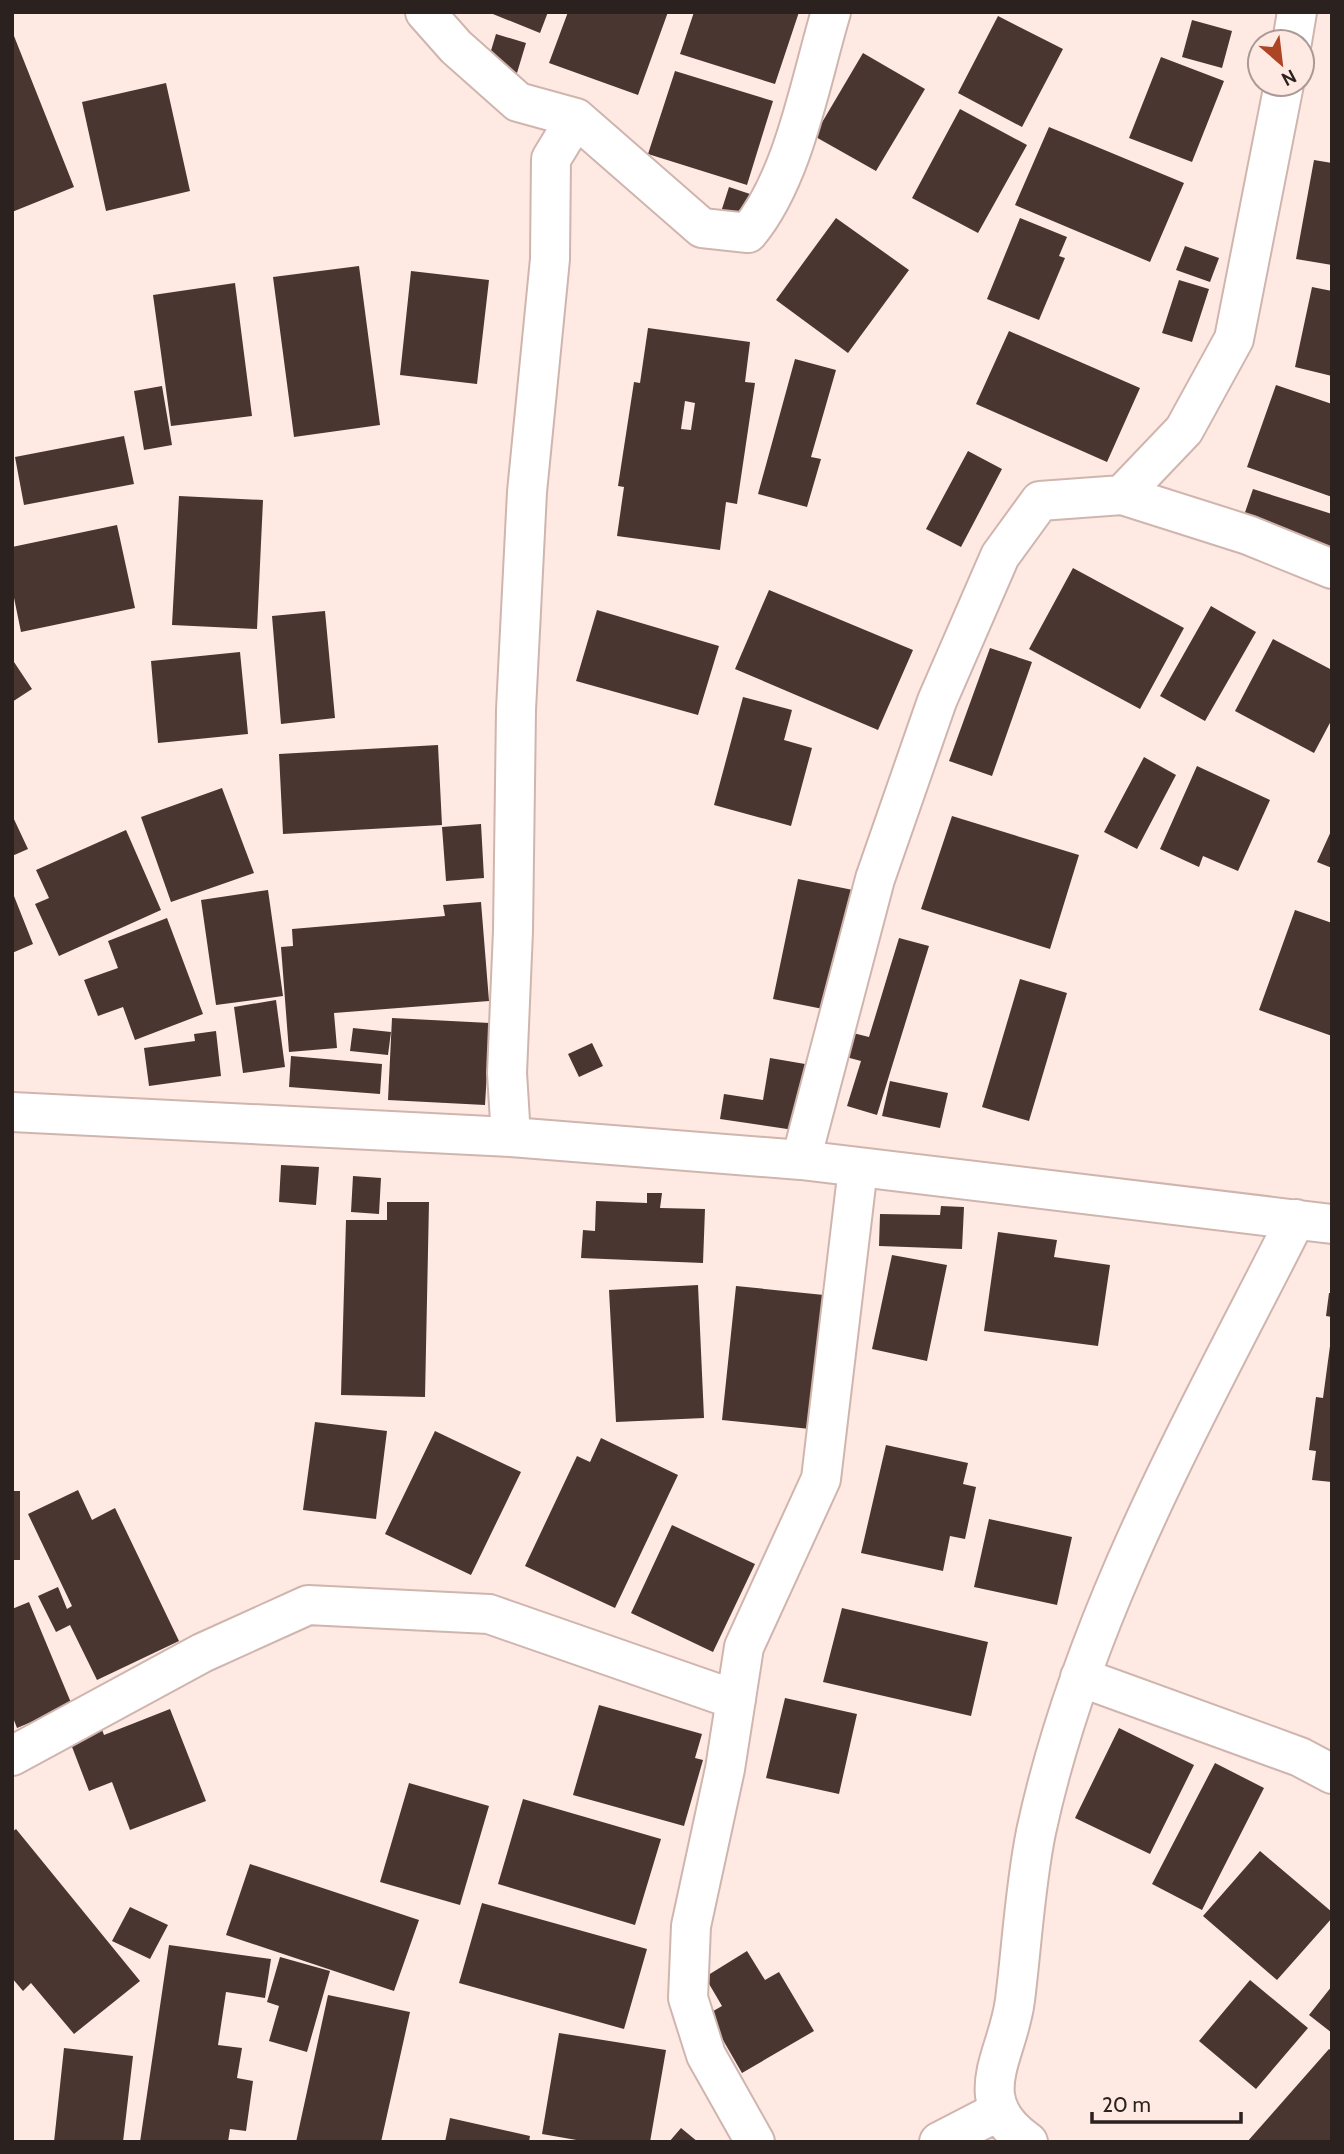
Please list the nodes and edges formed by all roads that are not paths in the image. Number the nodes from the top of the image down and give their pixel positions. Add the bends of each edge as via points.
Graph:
1 (425, 12) edge
2 (831, 12) edge
3 (1281, 98) edge
4 (576, 118) junction
5 (1122, 495) junction
6 (1332, 569) edge
7 (12, 1112) edge
8 (511, 1137) junction
9 (800, 1160) junction
10 (858, 1168) junction
11 (1314, 1222) edge
12 (1080, 1677) junction
13 (736, 1700) junction
14 (12, 1756) edge
15 (1332, 1774) edge
16 (997, 2112) junction
17 (755, 2142) edge
18 (939, 2142) edge
19 (1028, 2142) edge

1 - 4 street via 456,47 518,102
2 - 4 street via 767,210 748,233 702,228
3 - 5 street via 1234,339 1184,430
4 - 8 street via 551,159 550,259 526,506 507,1073
5 - 6 street via 1248,535
5 - 9 street via 1041,501 1000,556 937,701 876,879
7 - 8 street
8 - 9 street
9 - 10 street
10 - 11 street
10 - 13 street via 821,1479 744,1647
11 - 12 street via 1127,1555
12 - 15 street via 1300,1757
12 - 16 street via 1036,1832 1013,2018 992,2085
13 - 14 street via 489,1614 308,1605 202,1653
13 - 17 street via 726,1769 691,1926 688,1998 706,2055
16 - 18 street
16 - 19 street

